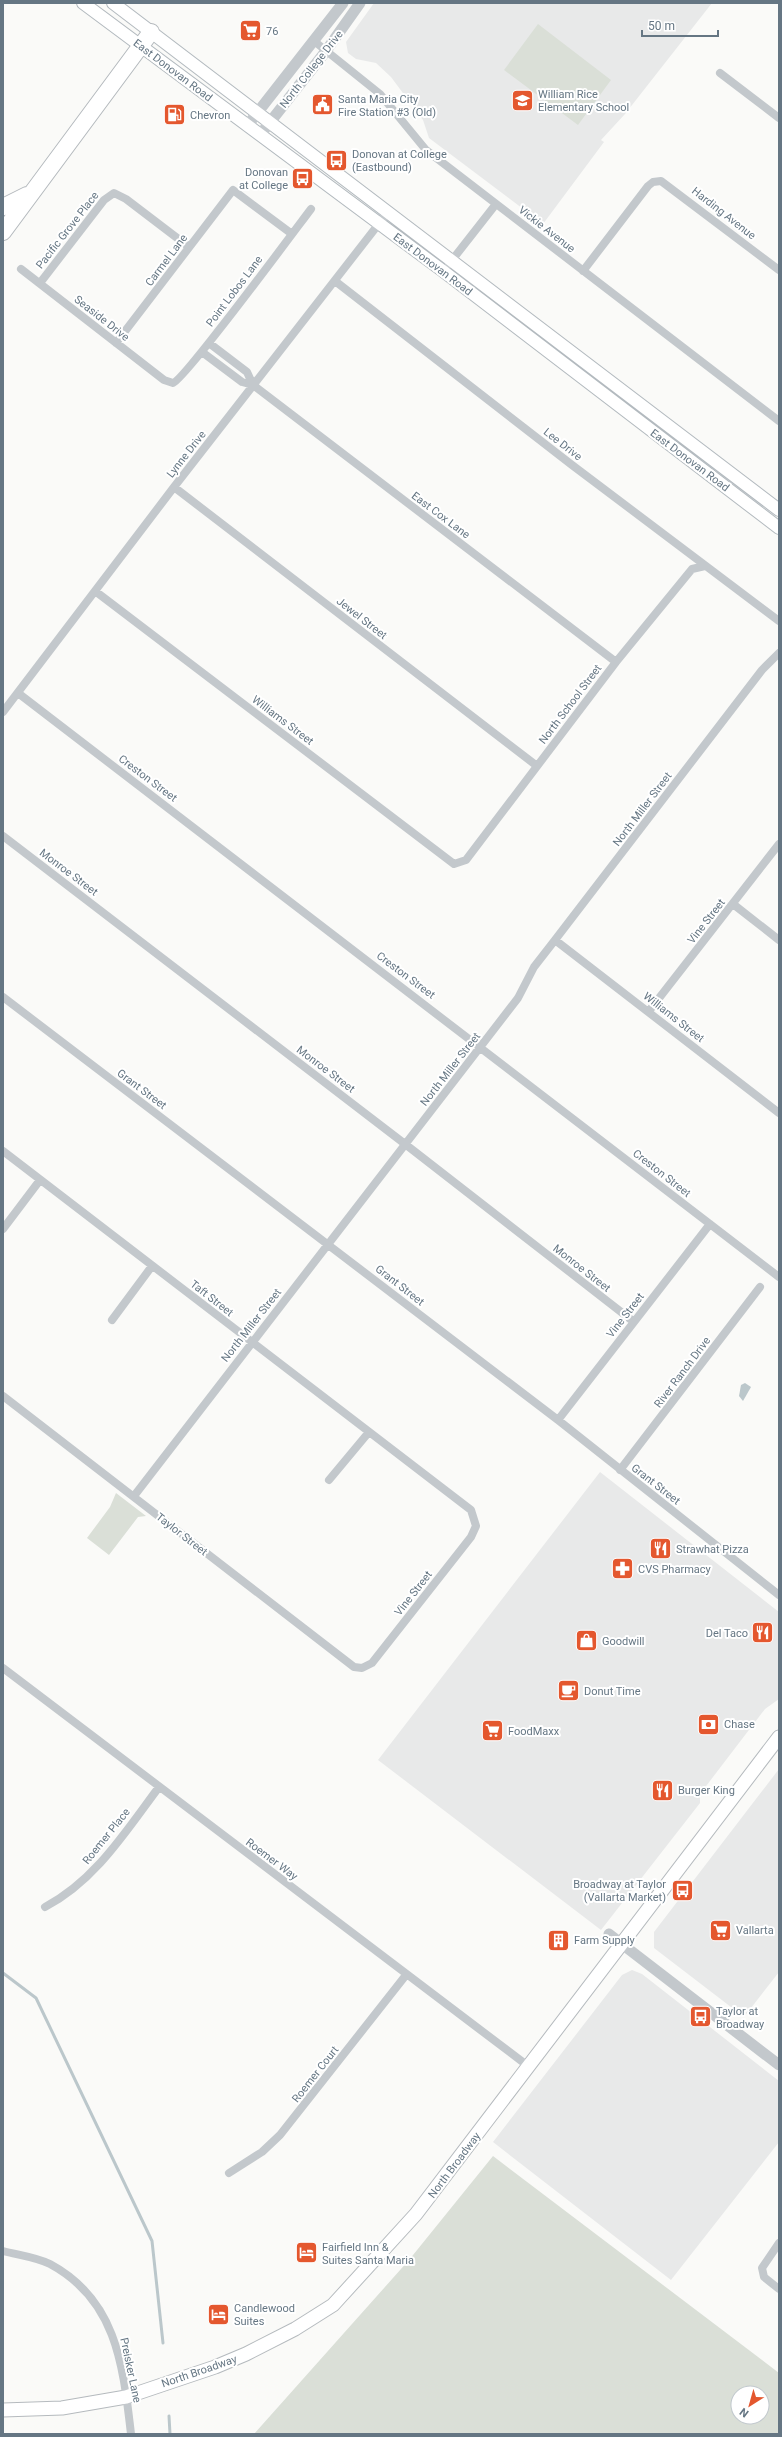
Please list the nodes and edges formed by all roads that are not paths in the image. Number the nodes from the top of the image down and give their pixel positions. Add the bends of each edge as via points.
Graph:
1 (83, 3) edge
2 (113, 3) edge
3 (342, 3) edge
4 (360, 3) edge
5 (151, 32) junction
6 (314, 41) junction
7 (140, 46) junction
8 (326, 51) junction
9 (720, 72) dead end
10 (257, 113) junction
11 (779, 118) edge
12 (269, 122) junction
13 (248, 126) junction
14 (260, 135) junction
15 (31, 192) junction
16 (496, 204) junction
17 (3, 207) edge
18 (311, 209) dead end
19 (388, 212) junction
20 (380, 224) junction
21 (3, 232) edge
22 (292, 234) junction
23 (189, 247) junction
24 (453, 259) junction
25 (21, 269) dead end
26 (779, 270) edge
27 (443, 271) junction
28 (583, 271) junction
29 (335, 281) junction
30 (40, 283) junction
31 (209, 342) junction
32 (116, 343) junction
33 (202, 352) junction
34 (172, 382) joint
35 (253, 385) junction
36 (779, 421) edge
37 (174, 487) junction
38 (779, 510) edge
39 (779, 528) edge
40 (705, 566) junction
41 (95, 591) junction
42 (779, 621) edge
43 (779, 653) edge
44 (616, 662) junction
45 (18, 692) junction
46 (3, 712) edge
47 (537, 766) junction
48 (3, 836) edge
49 (779, 844) edge
50 (458, 864) joint
51 (733, 904) junction
52 (555, 940) junction
53 (779, 940) edge
54 (3, 997) edge
55 (649, 1011) junction
56 (481, 1046) junction
57 (779, 1113) edge
58 (405, 1144) junction
59 (3, 1151) edge
60 (40, 1180) junction
61 (710, 1224) junction
62 (3, 1229) edge
63 (328, 1243) junction
64 (152, 1266) junction
65 (779, 1277) edge
66 (760, 1287) dead end
67 (112, 1320) dead end
68 (634, 1322) junction
69 (251, 1342) junction
70 (3, 1396) edge
71 (558, 1420) junction
72 (369, 1432) junction
73 (620, 1470) junction
74 (329, 1480) dead end
75 (134, 1496) junction
76 (476, 1526) joint
77 (779, 1595) edge
78 (3, 1668) edge
79 (362, 1668) joint
80 (779, 1737) edge
81 (159, 1788) junction
82 (45, 1907) dead end
83 (609, 1934) dead end
84 (621, 1944) junction
85 (406, 1975) junction
86 (779, 2065) edge
87 (528, 2066) junction
88 (228, 2173) dead end
89 (779, 2243) edge
90 (3, 2251) edge
91 (779, 2289) edge
92 (126, 2397) junction
93 (3, 2410) edge
94 (131, 2434) edge

1 - 7 main road, East Donovan Road
2 - 5 main road, East Donovan Road
3 - 6 street, North College Drive
4 - 8 street, North College Drive
5 - 7 highway
5 - 10 main road, East Donovan Road
6 - 8 street, Vickie Avenue
6 - 10 street, North College Drive
7 - 13 main road, East Donovan Road
7 - 15 highway
8 - 12 street, North College Drive
8 - 16 street, Vickie Avenue via 380,94 426,150
9 - 11 street
10 - 12 main road, East Donovan Road
10 - 13 street, North College Drive
12 - 14 street, North College Drive
12 - 19 main road, East Donovan Road
13 - 14 main road, East Donovan Road
14 - 20 main road, East Donovan Road
15 - 17 highway
15 - 21 highway
16 - 24 street
16 - 28 street, Vickie Avenue
18 - 22 street, Point Lobos Lane
19 - 20 street, Lynne Drive
19 - 24 main road, East Donovan Road
20 - 27 main road, East Donovan Road
20 - 29 street, Lynne Drive
22 - 23 street, Carmel Lane via 233,190
22 - 31 street, Point Lobos Lane
23 - 30 street, Pacific Grove Place via 126,199 114,193 104,200
23 - 32 street, Carmel Lane
24 - 27 street
24 - 38 main road, East Donovan Road
25 - 30 street, Seaside Drive
26 - 28 street, Harding Avenue via 661,181 653,182
27 - 39 main road, East Donovan Road
28 - 36 street, Vickie Avenue
29 - 35 street, Lynne Drive
29 - 40 street, Lee Drive
30 - 32 street, Seaside Drive
31 - 33 street, Point Lobos Lane
31 - 35 street, East Cox Lane via 247,372
32 - 34 street, Seaside Drive via 164,380
33 - 34 street, Point Lobos Lane via 180,380
33 - 35 street, East Cox Lane via 242,382
35 - 37 street, Lynne Drive
35 - 44 street, East Cox Lane
37 - 41 street, Lynne Drive
37 - 47 street, Jewel Street
40 - 42 street, Lee Drive
40 - 44 street, North School Street via 692,569
41 - 45 street, Lynne Drive
41 - 50 street, Williams Street via 454,864
43 - 52 street, North Miller Street via 762,670
44 - 47 street, North School Street
45 - 46 street, Lynne Drive
45 - 56 street, Creston Street
47 - 50 street, North School Street via 466,860
48 - 58 street, Monroe Street
49 - 51 street, Vine Street
51 - 53 street
51 - 55 street, Vine Street
52 - 55 street, Williams Street
52 - 56 street, North Miller Street via 534,967 518,998
54 - 63 street, Grant Street
55 - 57 street, Williams Street
56 - 58 street, North Miller Street
56 - 61 street, Creston Street
58 - 63 street, North Miller Street
58 - 68 street, Monroe Street
59 - 60 street, Taft Street
60 - 62 street
60 - 64 street, Taft Street
61 - 65 street, Creston Street
61 - 68 street, Vine Street
63 - 69 street, North Miller Street
63 - 71 street, Grant Street
64 - 67 street
64 - 69 street, Taft Street
66 - 73 street, River Ranch Drive
68 - 71 street, Vine Street
69 - 72 street, Taft Street
69 - 75 street, North Miller Street
70 - 75 street, Taylor Street
71 - 73 street, Grant Street
72 - 74 street
72 - 76 street, Taft Street via 471,1510
73 - 77 street, Grant Street
75 - 79 street, Taylor Street via 354,1667
76 - 79 street, Vine Street via 471,1537 372,1663
78 - 81 street, Roemer Way
80 - 84 main road, North Broadway
81 - 82 street, Roemer Place via 101,1863 61,1899
81 - 85 street, Roemer Way
83 - 84 street
84 - 86 street
84 - 87 main road, North Broadway
85 - 87 street, Roemer Way
85 - 88 street, Roemer Court via 280,2135 262,2152
87 - 92 main road, North Broadway via 416,2214 333,2304 295,2329 246,2354
89 - 91 street via 762,2268 762,2273
90 - 92 street, Preisker Lane via 49,2264 70,2277 88,2293 111,2332 119,2357
92 - 93 main road, North Broadway via 62,2408
92 - 94 street, Preisker Lane

